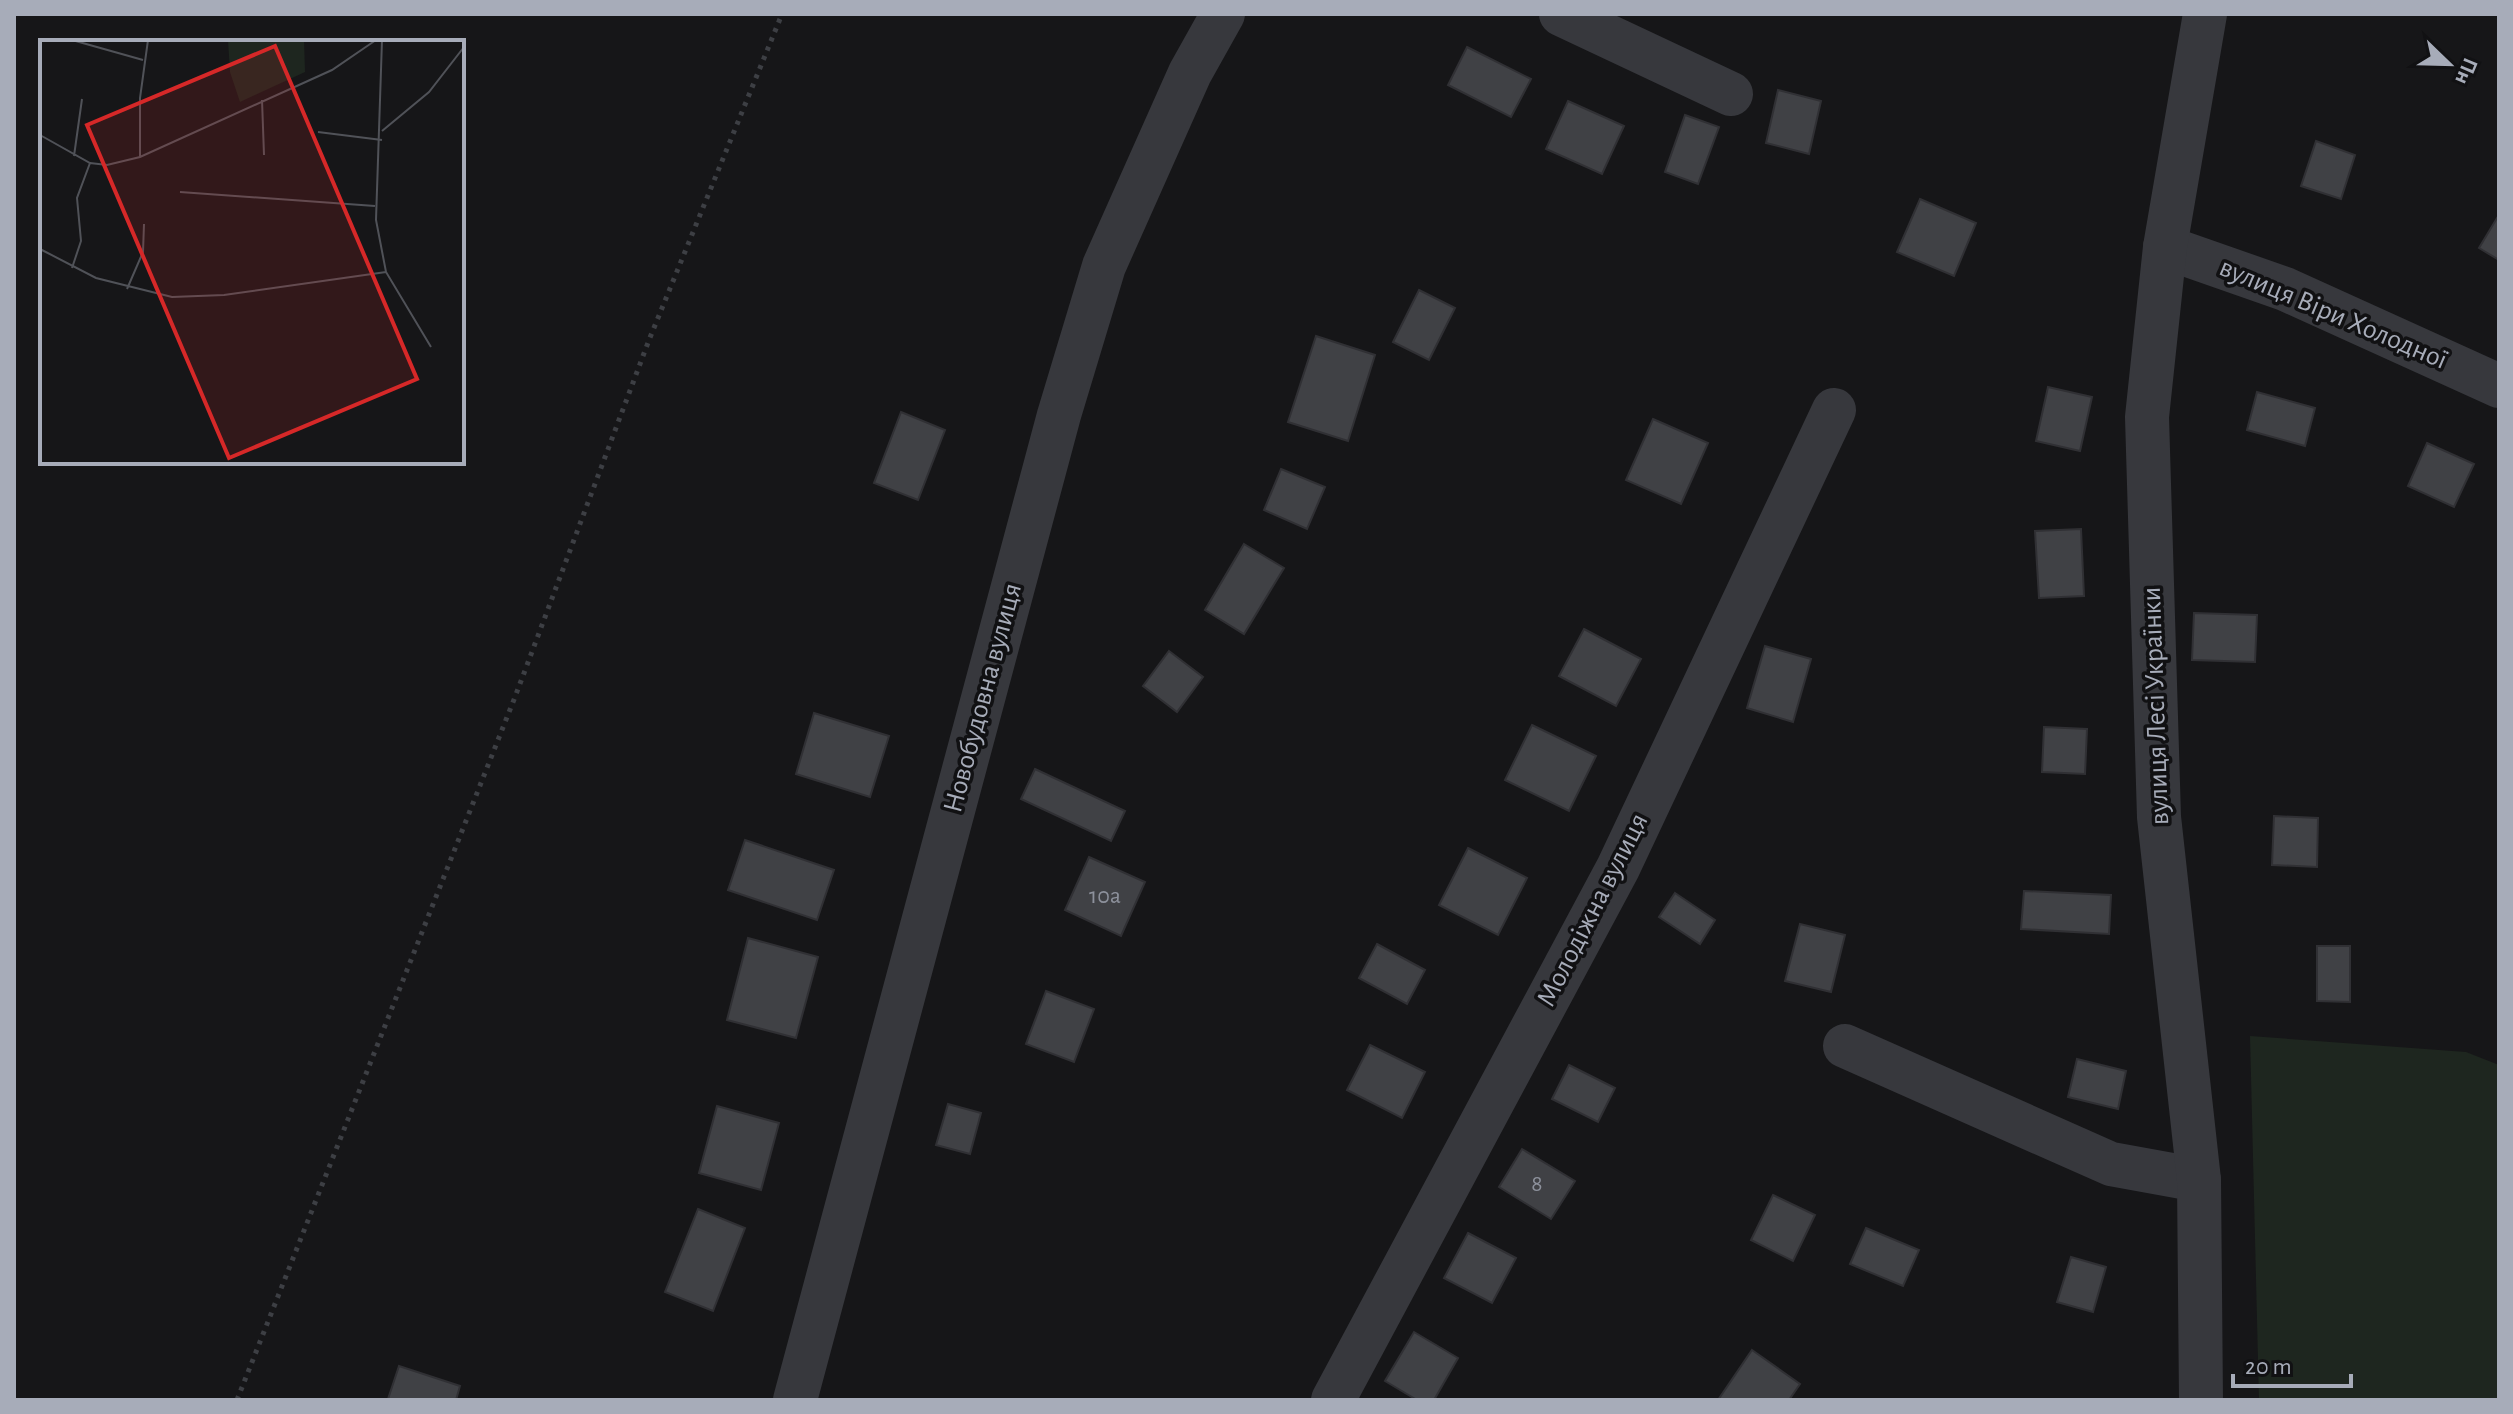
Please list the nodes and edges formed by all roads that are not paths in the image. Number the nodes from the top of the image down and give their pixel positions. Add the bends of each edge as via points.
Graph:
1 (1223, 14) edge
2 (1561, 14) edge
3 (2205, 14) edge
4 (1731, 94) dead end
5 (2165, 247) junction
6 (2499, 386) edge
7 (1834, 410) dead end
8 (1845, 1046) dead end
9 (2199, 1180) junction
10 (795, 1400) edge
11 (1333, 1400) edge
12 (2201, 1400) edge

1 - 10 street, Новобудовна вулиця via 1190,73 1104,266 1059,415
2 - 4 street
3 - 5 street, вулиця Лесі Українки
5 - 6 street, вулиця Віри Холодної via 2285,289
5 - 9 street, вулиця Лесі Українки via 2147,417 2158,801
7 - 11 street, Молодіжна вулиця via 1618,868
8 - 9 street via 2111,1164
9 - 12 street, вулиця Лесі Українки

